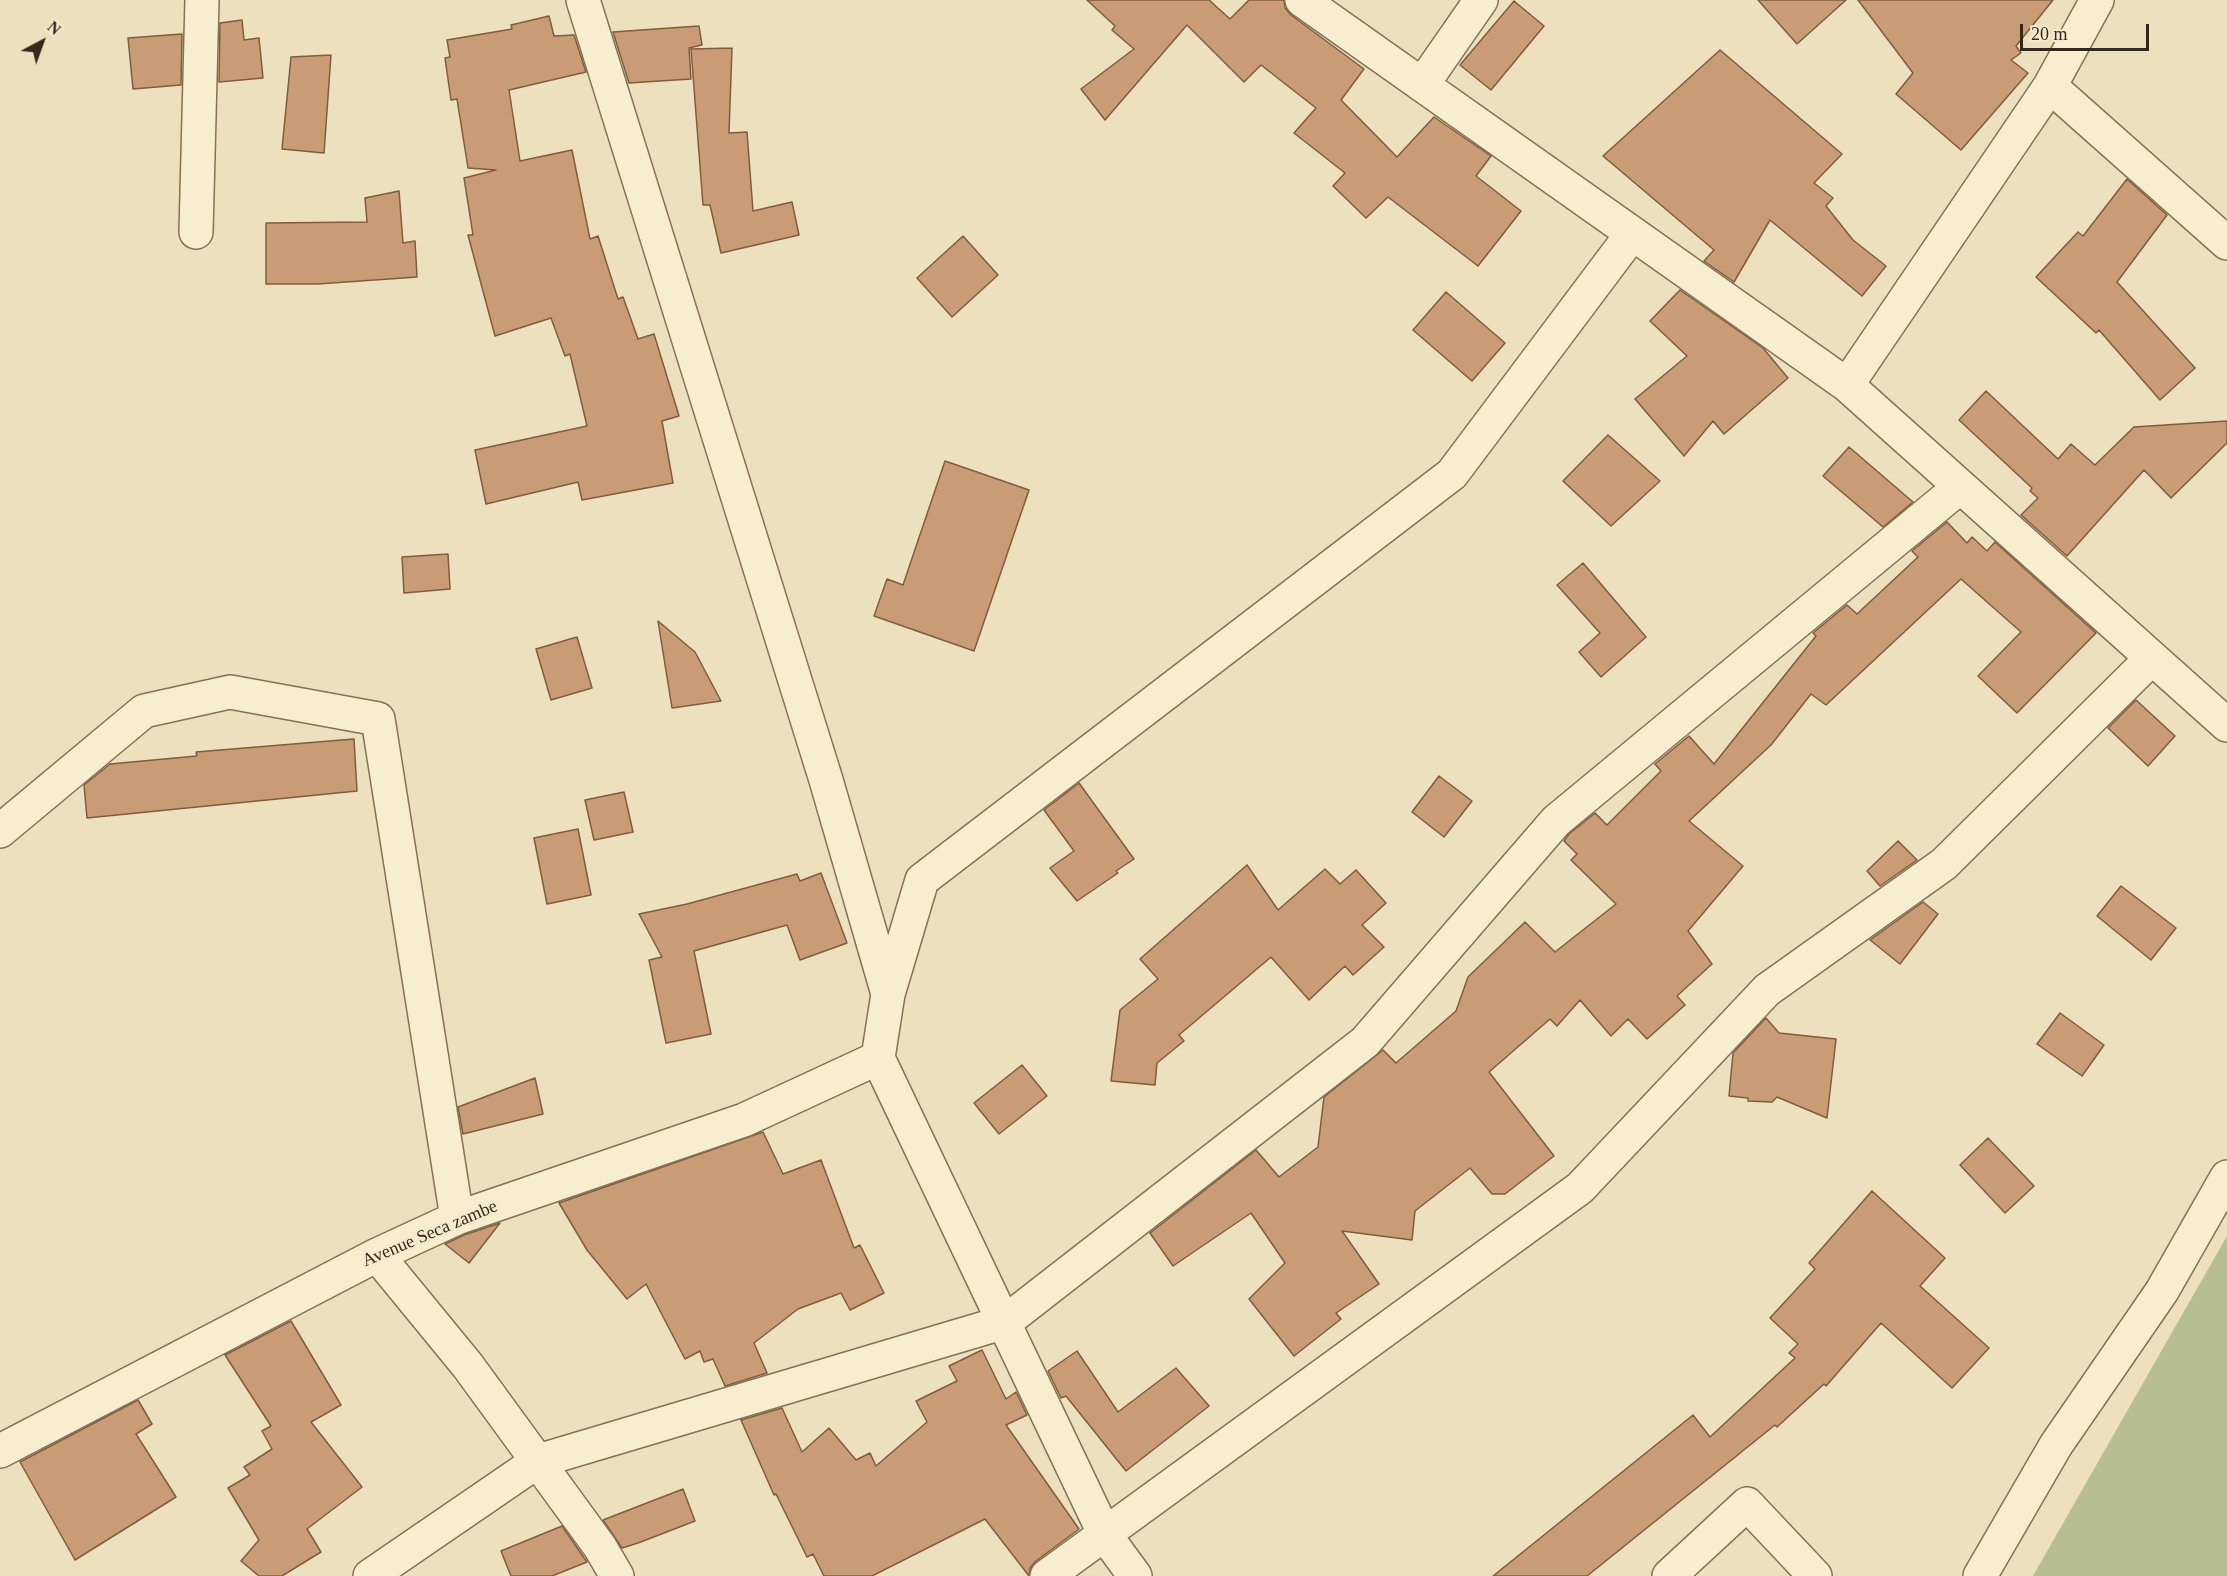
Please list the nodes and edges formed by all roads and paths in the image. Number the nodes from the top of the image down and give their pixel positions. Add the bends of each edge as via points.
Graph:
1 (202, 0) edge
2 (583, 0) edge
3 (1302, 0) edge
4 (1481, 0) edge
5 (2097, 0) edge
6 (1422, 85) junction
7 (2050, 86) junction
8 (196, 232) dead end
9 (1632, 234) junction
10 (2227, 243) edge
11 (1846, 385) junction
12 (1960, 487) junction
13 (2152, 658) junction
14 (2227, 725) edge
15 (0, 831) edge
16 (888, 994) junction
17 (878, 1058) junction
18 (2227, 1177) edge
19 (457, 1218) junction
20 (377, 1255) junction
21 (1005, 1322) junction
22 (0, 1451) edge
23 (538, 1461) junction
24 (1105, 1535) junction
25 (370, 1576) edge
26 (616, 1576) edge
27 (1047, 1576) edge
28 (1135, 1576) edge
29 (1669, 1576) edge
30 (1815, 1576) edge
31 (1980, 1576) edge

1 - 8 street
2 - 16 street via 823,768
3 - 6 street
4 - 6 street
5 - 7 street
6 - 9 street
7 - 10 street
7 - 11 street
9 - 11 street
9 - 16 street via 1452,474 922,880
11 - 12 street
12 - 13 street
12 - 21 street via 1556,821 1365,1042
13 - 14 street
13 - 24 street via 1944,864 1767,990 1580,1188
15 - 19 street via 144,711 230,692 378,719
16 - 17 street
17 - 19 street, Avenue Seca zambe via 744,1120
17 - 21 street
18 - 31 street via 2162,1291 2056,1445
19 - 20 street, Avenue Seca zambe
20 - 22 street, Avenue Seca zambe
20 - 23 street via 468,1366
21 - 23 street
21 - 24 street
23 - 25 street
23 - 26 street via 600,1547
24 - 27 street
24 - 28 street
29 - 30 street via 1747,1504

